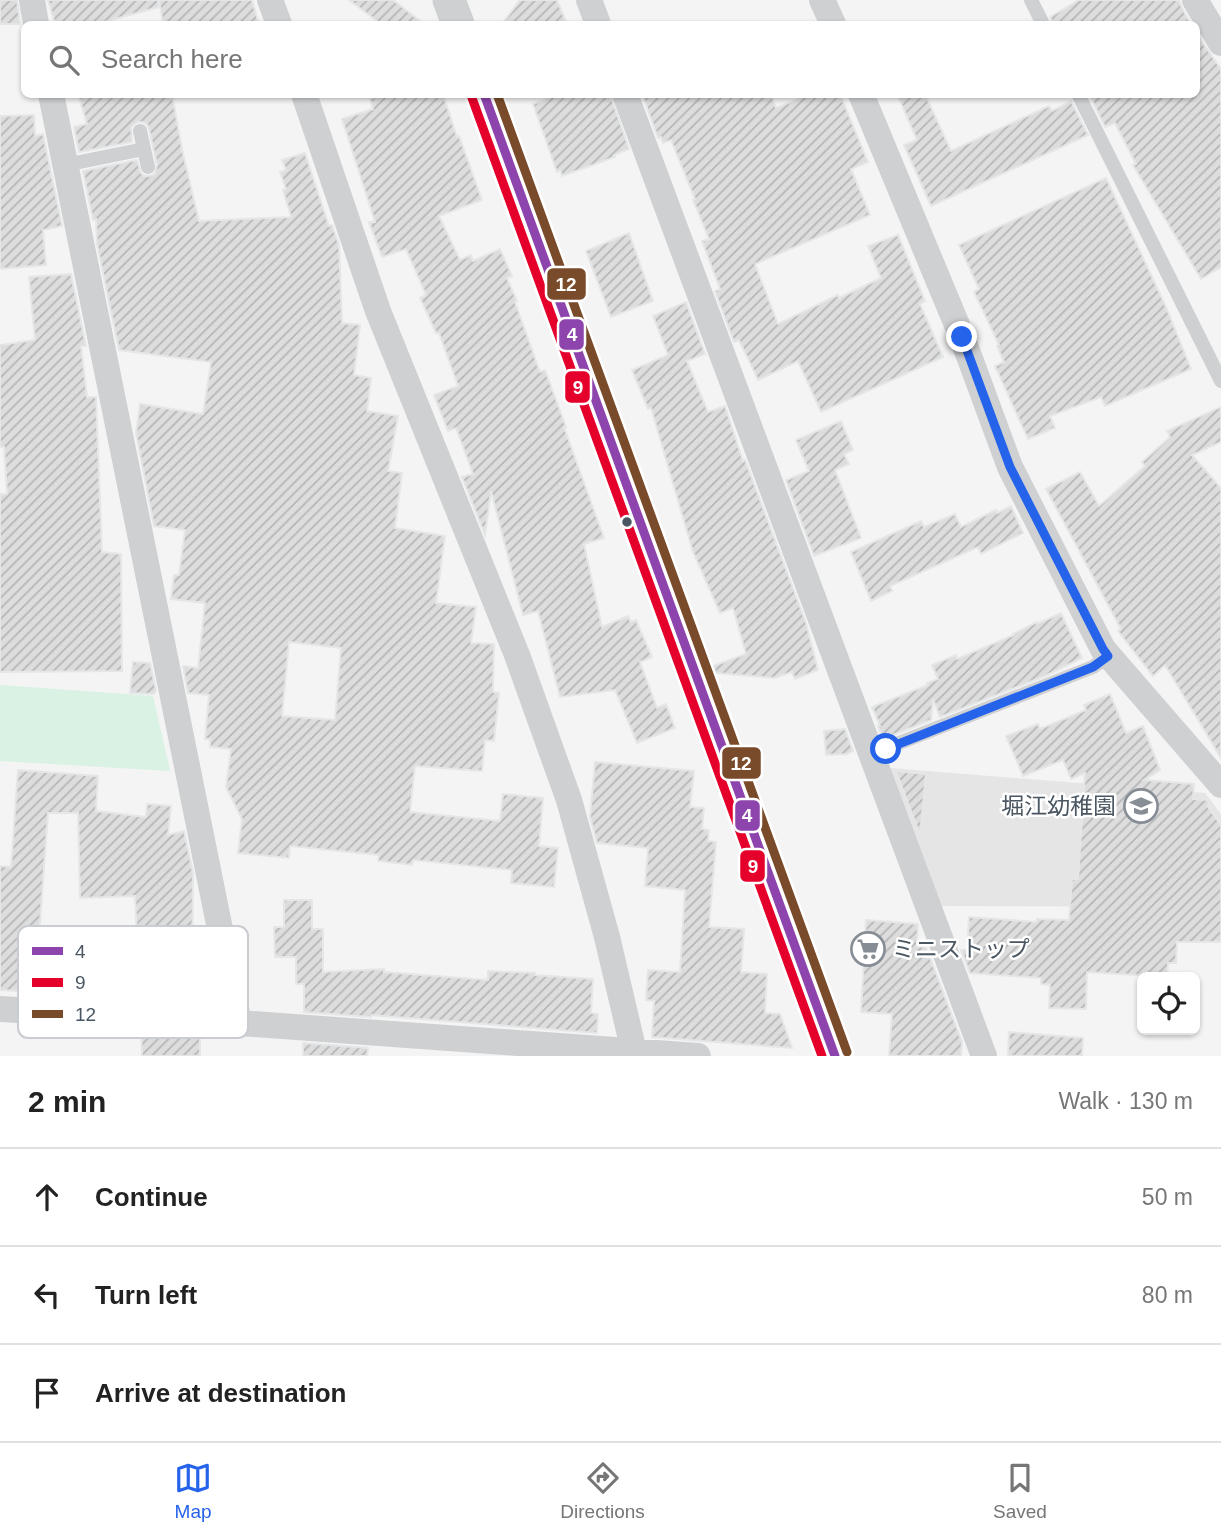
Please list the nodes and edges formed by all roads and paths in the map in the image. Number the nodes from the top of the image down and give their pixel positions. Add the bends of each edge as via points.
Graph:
1 (32, 0) edge
2 (270, 0) edge
3 (449, 0) edge
4 (589, 0) edge
5 (822, 0) edge
6 (1031, 0) edge
7 (1195, 0) edge
8 (36, 21) edge
9 (278, 21) edge
10 (457, 21) edge
11 (597, 21) edge
12 (831, 21) edge
13 (1042, 21) edge
14 (1221, 43) edge
15 (52, 98) edge
16 (305, 98) edge
17 (485, 98) edge
18 (626, 98) edge
19 (864, 98) edge
20 (1080, 98) edge
21 (141, 131) dead end
22 (144, 149) junction
23 (65, 165) junction
24 (148, 167) dead end
25 (1221, 381) edge
26 (1108, 656) junction
27 (871, 754) junction
28 (1221, 785) edge
29 (219, 926) edge
30 (0, 1009) edge
31 (18, 1010) edge
32 (248, 1024) edge
33 (634, 1053) edge
34 (698, 1056) edge
35 (835, 1056) edge
36 (984, 1056) edge

1 - 8 street
2 - 9 street
3 - 10 street
4 - 11 street
5 - 12 street
6 - 13 lane
7 - 14 street
15 - 23 street
16 - 33 street via 378,311 517,655 569,800
17 - 35 street
18 - 27 street
19 - 26 street via 1010,467
20 - 25 lane
21 - 22 lane
22 - 23 lane
22 - 24 lane
23 - 29 street
26 - 27 lane via 1093,667
26 - 28 street
27 - 36 street
30 - 31 street
32 - 33 street
33 - 34 street

